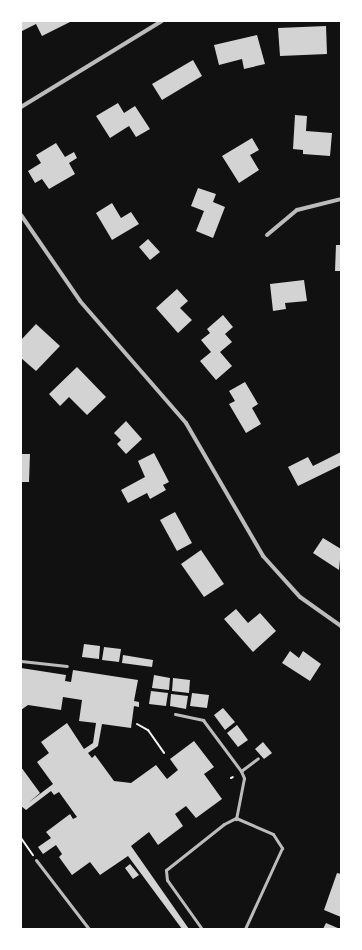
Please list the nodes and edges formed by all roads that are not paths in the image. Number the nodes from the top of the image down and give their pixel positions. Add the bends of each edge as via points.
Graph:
1 (162, 21) edge
2 (21, 107) edge
3 (341, 199) edge
4 (21, 215) edge
5 (267, 234) dead end
6 (341, 626) edge
7 (21, 661) edge
8 (67, 666) dead end
9 (175, 714) dead end
10 (258, 758) dead end
11 (241, 771) junction
12 (236, 819) junction
13 (36, 860) road end
14 (89, 929) edge
15 (202, 929) edge
16 (245, 929) edge

1 - 2 street
3 - 5 street via 297,210
4 - 6 street via 80,301 179,413 263,556 300,597
7 - 8 lane
9 - 11 lane via 203,720
10 - 11 lane
11 - 12 lane via 244,778
12 - 15 lane via 224,824 166,870 167,880
12 - 16 lane via 273,834 282,848
13 - 14 lane

